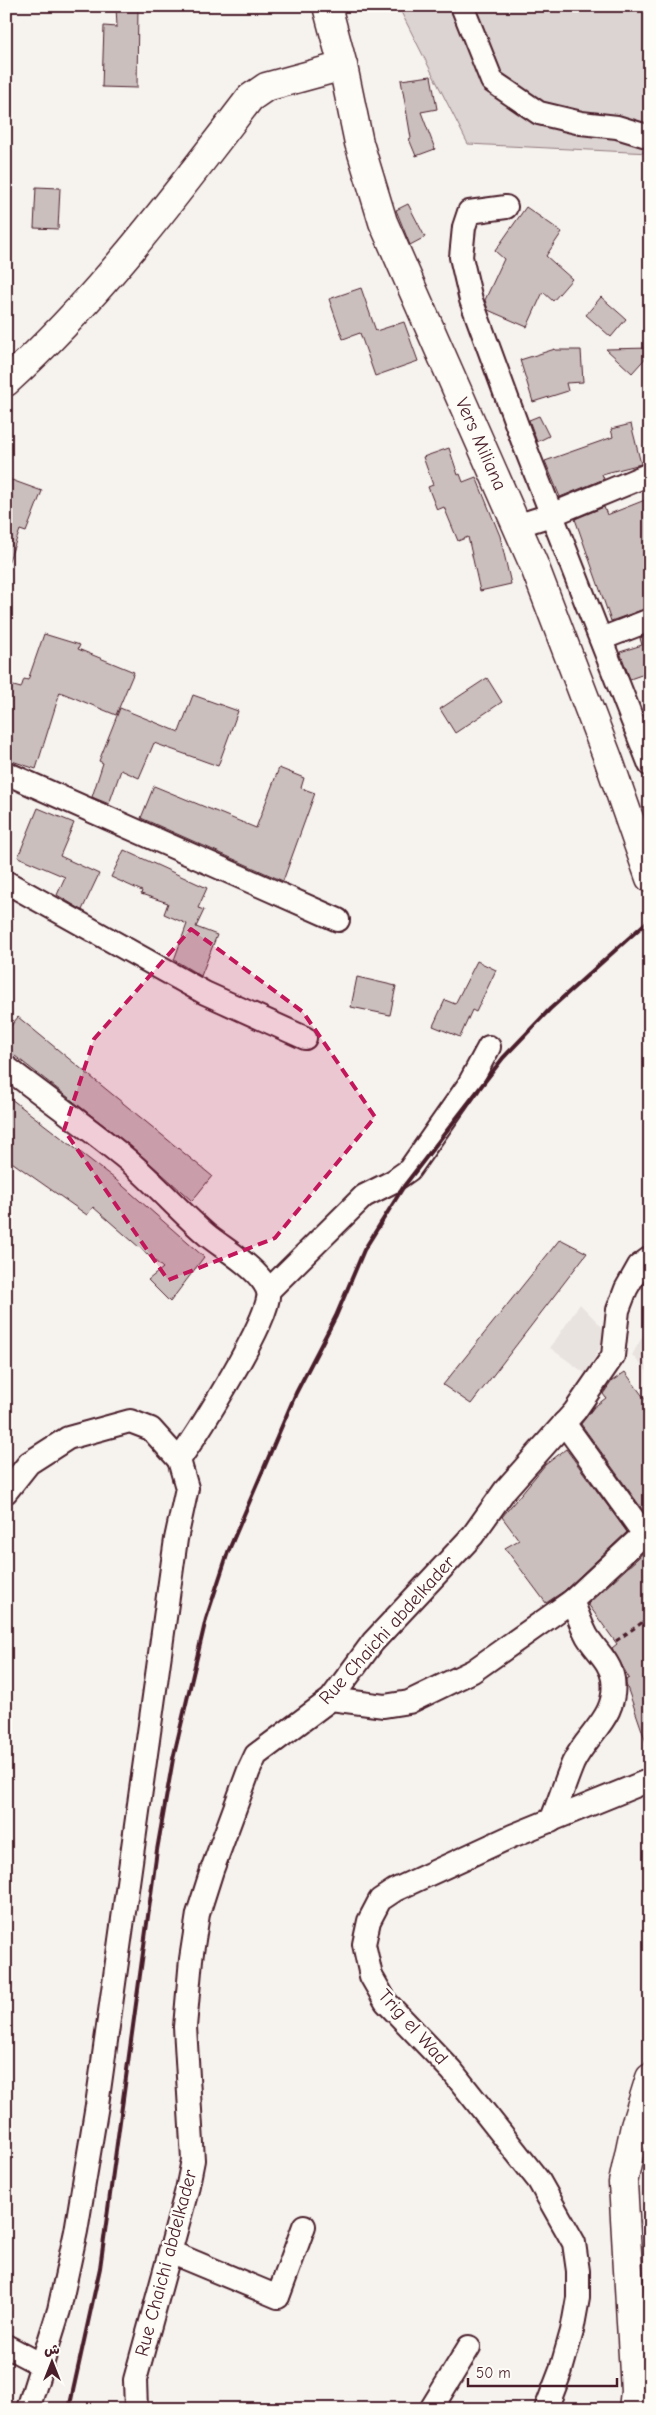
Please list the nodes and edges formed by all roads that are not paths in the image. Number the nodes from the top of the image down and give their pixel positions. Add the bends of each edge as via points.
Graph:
1 (327, 6) edge
2 (462, 6) edge
3 (343, 66) junction
4 (650, 137) edge
5 (506, 206) dead end
6 (6, 382) edge
7 (650, 474) edge
8 (551, 515) junction
9 (516, 526) junction
10 (650, 620) edge
11 (601, 639) junction
12 (648, 754) edge
13 (6, 773) edge
14 (650, 878) edge
15 (6, 882) edge
16 (338, 920) dead end
17 (305, 1038) dead end
18 (489, 1047) dead end
19 (6, 1068) edge
20 (650, 1258) edge
21 (268, 1292) junction
22 (564, 1423) junction
23 (179, 1460) junction
24 (6, 1492) edge
25 (572, 1601) junction
26 (331, 1699) junction
27 (650, 1780) edge
28 (551, 1821) junction
29 (650, 2078) edge
30 (304, 2226) dead end
31 (170, 2252) junction
32 (6, 2346) edge
33 (469, 2347) dead end
34 (42, 2364) junction
35 (28, 2409) edge
36 (136, 2409) edge
37 (431, 2409) edge
38 (546, 2409) edge
39 (633, 2409) edge

1 - 3 main road, Vers Miliana
2 - 4 street via 492,81 539,113
3 - 6 main road via 266,87 250,98 161,214 90,297
3 - 9 main road, Vers Miliana via 359,143 383,222
5 - 8 street via 469,212 461,257 471,300
7 - 8 street
8 - 9 street
8 - 11 street
9 - 14 main road, Vers Miliana via 605,752
10 - 11 street
11 - 12 street
13 - 16 street
15 - 17 street via 205,993
18 - 21 street via 468,1086 409,1170 364,1196
19 - 21 street via 125,1158 206,1234 258,1276
20 - 22 street, Rue Chaichi abdelkader via 639,1266 623,1296 618,1310 613,1356
21 - 23 street via 268,1302 259,1326 198,1434
22 - 25 street via 644,1534
22 - 26 street, Rue Chaichi abdelkader via 505,1490 473,1535 373,1642
23 - 24 street via 151,1429 130,1421 68,1438 29,1464
23 - 34 street via 187,1488 176,1539 97,2105 76,2231 59,2310
25 - 26 street via 473,1671 409,1702 384,1706
25 - 28 street via 588,1636 606,1660 613,1678 613,1702 605,1719 573,1763
26 - 31 street, Rue Chaichi abdelkader via 256,1755 198,1914 185,2027 193,2160
27 - 28 street, Trig el Wad
28 - 38 street, Trig el Wad via 395,1890 380,1900 368,1921 364,1944 371,1976 386,2002 452,2071 539,2181 574,2243 578,2298 561,2370
29 - 39 main road via 634,2126 623,2183 635,2391
30 - 31 street via 278,2297
31 - 36 street, Rue Chaichi abdelkader via 134,2380
32 - 34 street
33 - 37 street
34 - 35 street

